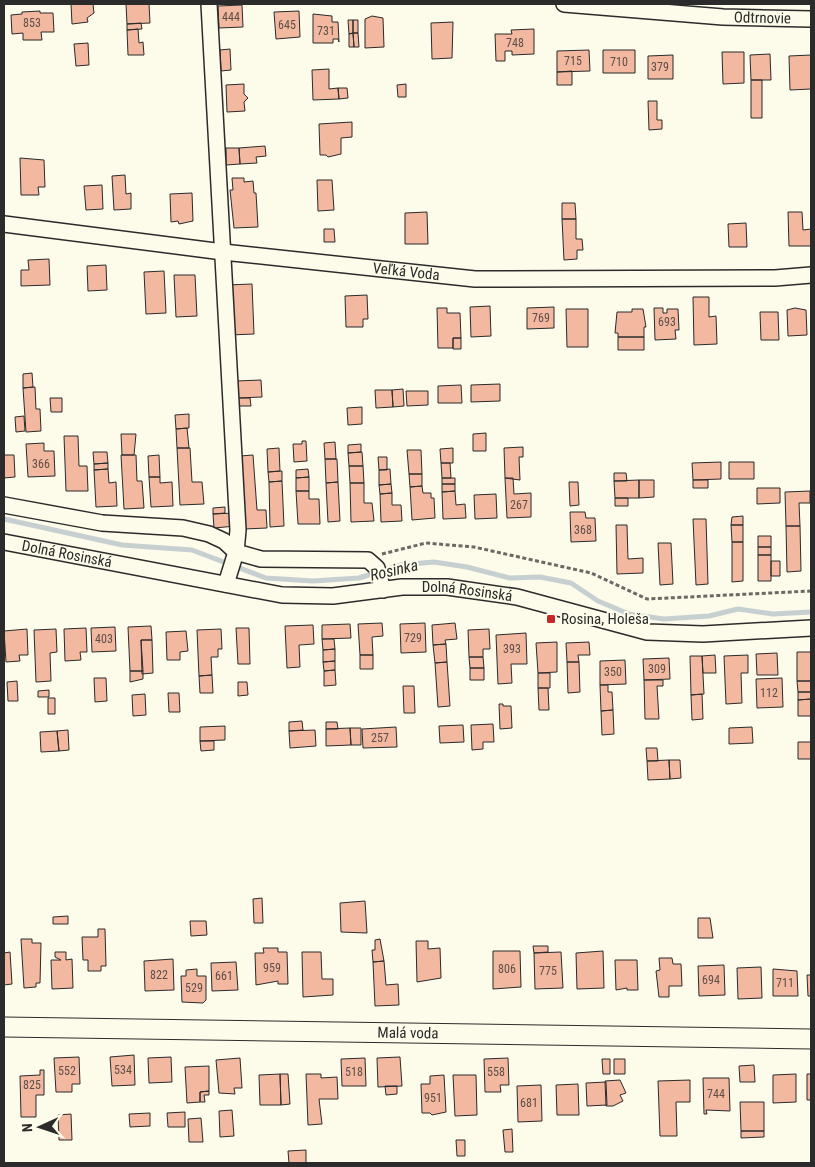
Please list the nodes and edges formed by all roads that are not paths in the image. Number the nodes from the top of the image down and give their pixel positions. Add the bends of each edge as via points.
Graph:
1 (209, 4) edge
2 (564, 4) edge
3 (680, 9) edge
4 (811, 19) edge
5 (4, 224) edge
6 (222, 252) junction
7 (811, 275) edge
8 (4, 505) edge
9 (4, 542) edge
10 (233, 561) junction
11 (378, 574) junction
12 (226, 584) junction
13 (811, 628) edge
14 (4, 1027) edge
15 (811, 1039) edge

1 - 6 street
2 - 3 street, Odtrnovie
3 - 4 street, Odtrnovie
5 - 6 street, Veľká Voda
6 - 7 street, Veľká Voda via 475,279
6 - 10 street via 238,530
8 - 10 street via 102,523 183,528 224,541
9 - 12 street, Dolná Rosinská
10 - 11 street via 362,559
10 - 12 street
11 - 12 street, Dolná Rosinská via 348,595 282,595
11 - 13 street, Dolná Rosinská via 424,586 492,592 665,634
14 - 15 street, Malá voda

